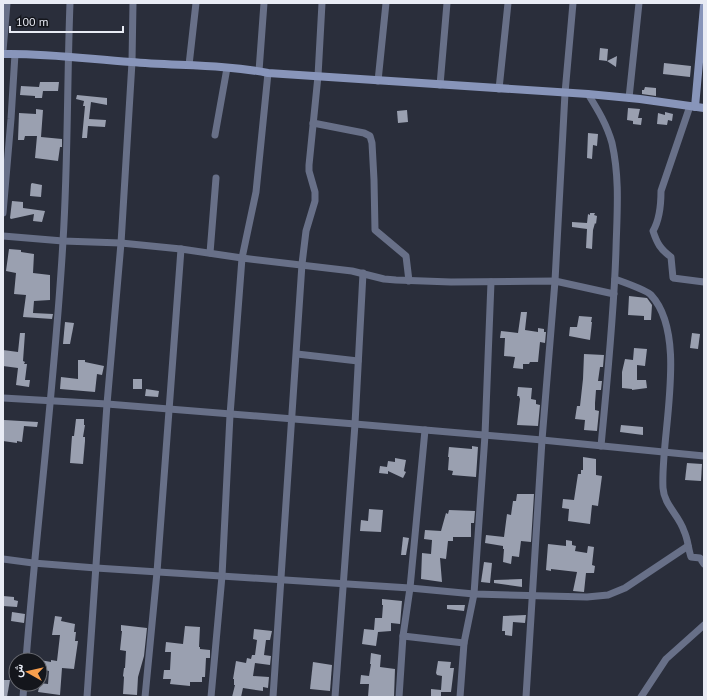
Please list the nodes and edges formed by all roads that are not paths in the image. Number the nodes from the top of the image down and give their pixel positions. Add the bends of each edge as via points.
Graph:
1 (7, 3) edge
2 (70, 3) edge
3 (133, 3) edge
4 (196, 3) edge
5 (264, 3) edge
6 (322, 3) edge
7 (386, 3) edge
8 (447, 3) edge
9 (508, 3) edge
10 (573, 3) edge
11 (639, 3) edge
12 (704, 6) edge
13 (3, 51) edge
14 (3, 54) edge
15 (15, 54) junction
16 (68, 56) junction
17 (132, 62) junction
18 (189, 65) junction
19 (227, 68) junction
20 (259, 71) junction
21 (268, 73) junction
22 (318, 76) junction
23 (378, 81) junction
24 (440, 85) junction
25 (499, 89) junction
26 (565, 93) junction
27 (588, 94) junction
28 (629, 98) junction
29 (692, 106) junction
30 (704, 108) edge
31 (313, 123) junction
32 (215, 135) dead end
33 (216, 178) dead end
34 (3, 213) edge
35 (3, 236) edge
36 (63, 241) junction
37 (121, 243) junction
38 (181, 249) junction
39 (210, 253) junction
40 (242, 258) junction
41 (302, 264) junction
42 (363, 273) junction
43 (615, 279) junction
44 (409, 281) junction
45 (555, 281) junction
46 (491, 282) junction
47 (704, 282) edge
48 (614, 294) junction
49 (296, 354) junction
50 (358, 361) junction
51 (3, 398) edge
52 (50, 401) junction
53 (107, 404) junction
54 (169, 409) junction
55 (230, 415) junction
56 (292, 419) junction
57 (355, 424) junction
58 (425, 430) junction
59 (485, 435) junction
60 (542, 440) junction
61 (601, 446) junction
62 (664, 452) junction
63 (704, 456) edge
64 (688, 546) junction
65 (3, 559) edge
66 (703, 559) edge
67 (33, 563) junction
68 (96, 568) junction
69 (157, 572) junction
70 (222, 576) junction
71 (281, 580) junction
72 (344, 584) junction
73 (410, 588) junction
74 (474, 594) junction
75 (532, 596) junction
76 (704, 625) edge
77 (403, 636) junction
78 (464, 643) junction
79 (27, 652) edge
80 (87, 697) edge
81 (145, 697) edge
82 (211, 697) edge
83 (273, 697) edge
84 (336, 697) edge
85 (399, 697) edge
86 (460, 697) edge
87 (526, 697) edge
88 (641, 697) edge

1 - 13 street
2 - 16 street
3 - 17 street
4 - 18 street
5 - 20 street
6 - 22 street
7 - 23 street
8 - 24 street
9 - 25 street
10 - 26 street
11 - 28 street
12 - 29 main road
14 - 15 main road
15 - 16 main road
15 - 34 street
16 - 17 main road
16 - 36 street
17 - 18 main road
17 - 37 street
18 - 19 main road
19 - 20 main road
19 - 32 street
20 - 21 main road
21 - 22 main road
21 - 40 street via 256,192
22 - 23 main road
22 - 31 street
23 - 24 main road
24 - 25 main road
25 - 26 main road
26 - 27 main road
26 - 45 street
27 - 28 main road
27 - 43 street via 604,119 615,161 618,189
28 - 29 main road
29 - 30 main road
29 - 47 street via 661,192 658,224 653,231 662,251 671,257 673,278
31 - 41 street via 309,171 315,201 306,232
31 - 44 street via 370,136 375,230 406,256
33 - 39 street
35 - 36 street
36 - 37 street
36 - 52 street
37 - 38 street
37 - 53 street
38 - 39 street
38 - 54 street
39 - 40 street
40 - 41 street
40 - 55 street
41 - 42 street
41 - 49 street
42 - 44 street via 384,279
42 - 50 street
43 - 48 street
43 - 62 street via 650,294 663,313 671,365
44 - 46 street
45 - 46 street
45 - 48 street
45 - 60 street
46 - 59 street
48 - 61 street
49 - 50 street
49 - 56 street
50 - 57 street
51 - 52 street
52 - 53 street
52 - 67 street
53 - 54 street
53 - 68 street
54 - 55 street
54 - 69 street
55 - 56 street
55 - 70 street
56 - 57 street
56 - 71 street
57 - 58 street
57 - 72 street
58 - 59 street
58 - 73 street
59 - 60 street
59 - 74 street
60 - 61 street
60 - 75 street
61 - 62 street
62 - 63 street
62 - 64 street via 664,495 685,531
64 - 66 street via 692,557
64 - 75 street via 625,588 608,595
65 - 67 street
67 - 68 street
67 - 79 street
68 - 69 street
68 - 80 street
69 - 70 street
69 - 81 street
70 - 71 street
70 - 82 street
71 - 72 street
71 - 83 street
72 - 73 street
72 - 84 street
73 - 74 street
73 - 77 street
74 - 75 street
74 - 78 street
75 - 87 street
76 - 88 street via 666,659
77 - 78 street
77 - 85 street
78 - 86 street

